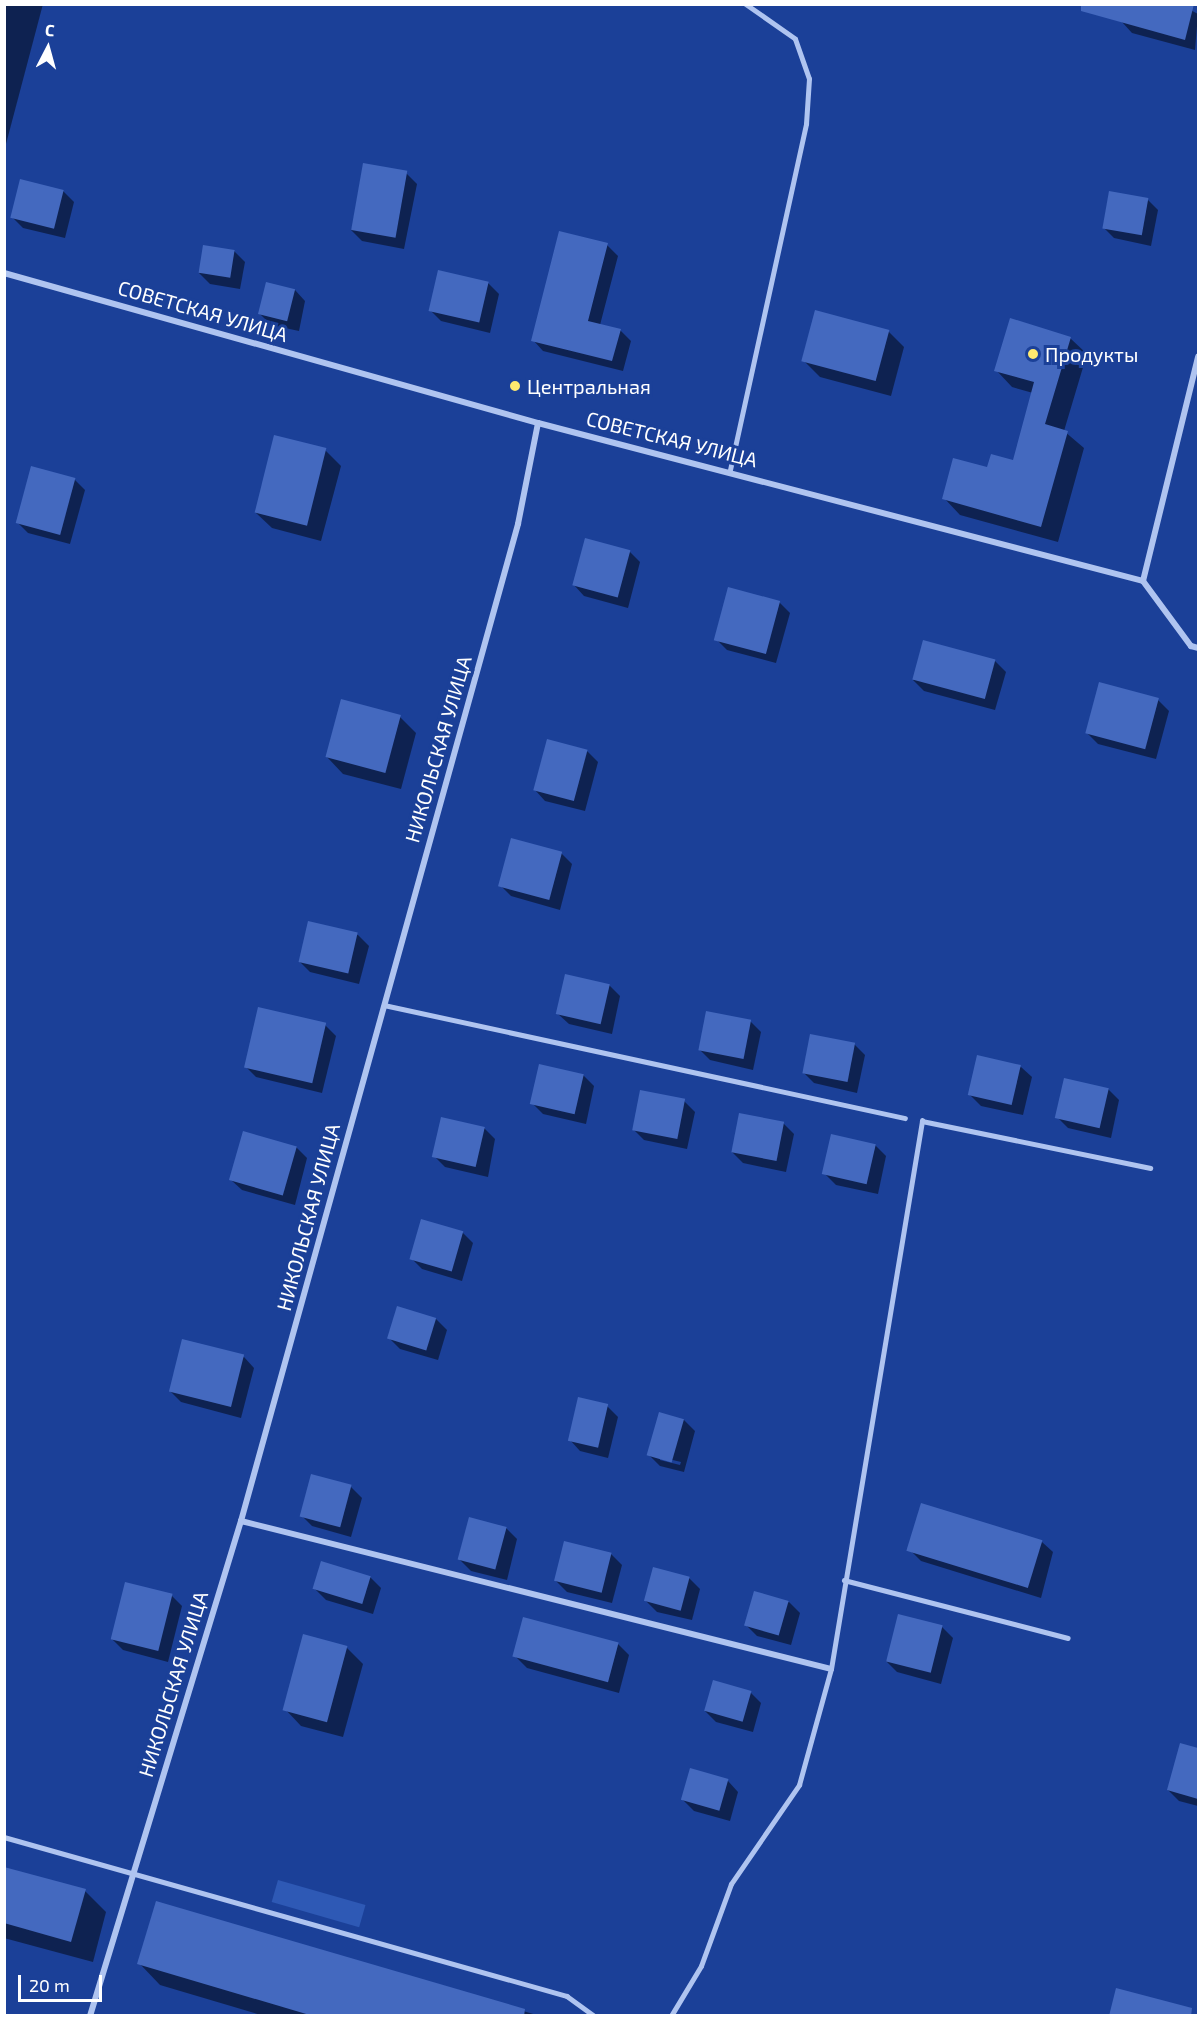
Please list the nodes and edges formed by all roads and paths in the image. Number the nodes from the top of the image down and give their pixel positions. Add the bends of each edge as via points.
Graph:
1 (745, 4) edge
2 (4, 273) edge
3 (1198, 357) edge
4 (538, 423) junction
5 (730, 470) junction
6 (1143, 581) junction
7 (1198, 648) edge
8 (384, 1005) junction
9 (905, 1118) dead end
10 (1150, 1168) dead end
11 (241, 1521) junction
12 (844, 1580) junction
13 (1068, 1638) dead end
14 (831, 1669) junction
15 (4, 1837) edge
16 (134, 1872) junction
17 (90, 2016) edge
18 (595, 2016) edge
19 (671, 2016) edge

1 - 5 lane via 795,39 809,79 806,124
2 - 4 street, СОВЕТСКАЯ УЛИЦА
3 - 6 street
4 - 5 street, СОВЕТСКАЯ УЛИЦА
4 - 8 street, НИКОЛЬСКАЯ УЛИЦА via 518,524
5 - 6 street, СОВЕТСКАЯ УЛИЦА
6 - 7 street via 1191,646
8 - 9 lane
8 - 11 street, НИКОЛЬСКАЯ УЛИЦА
10 - 12 lane via 922,1121
11 - 14 street
11 - 16 street, НИКОЛЬСКАЯ УЛИЦА
12 - 13 lane
12 - 14 lane
14 - 19 lane via 799,1785 731,1884 701,1966
15 - 16 lane
16 - 17 street, НИКОЛЬСКАЯ УЛИЦА
16 - 18 lane via 567,1996

